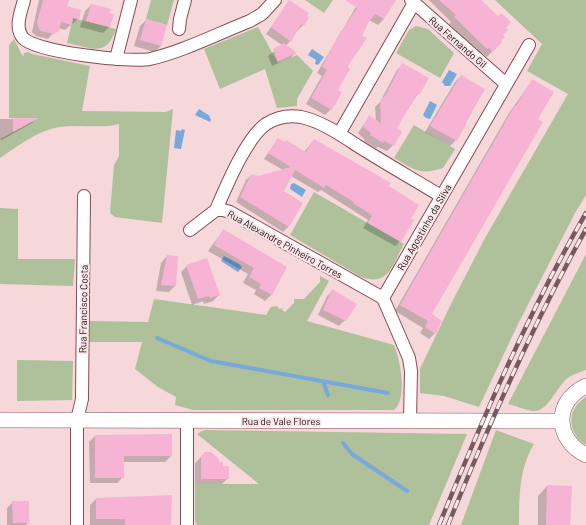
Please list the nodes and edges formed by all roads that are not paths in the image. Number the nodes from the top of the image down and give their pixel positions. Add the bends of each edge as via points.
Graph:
1 (24, 0) edge
2 (131, 0) edge
3 (185, 0) edge
4 (275, 0) edge
5 (413, 2) edge
6 (179, 29) dead end
7 (529, 45) dead end
8 (116, 59) junction
9 (506, 84) junction
10 (339, 134) junction
11 (84, 196) dead end
12 (441, 196) junction
13 (216, 210) junction
14 (190, 230) dead end
15 (383, 298) junction
16 (586, 386) edge
17 (0, 420) edge
18 (77, 420) junction
19 (410, 420) junction
20 (187, 421) junction
21 (562, 421) junction
22 (586, 455) edge
23 (77, 525) edge
24 (186, 525) edge

1 - 8 street via 19,28 28,42 47,48
2 - 8 street
3 - 6 street
4 - 8 street via 262,14 250,21 174,52 149,59
5 - 9 street, Rua Fernando Gil
5 - 10 street
7 - 9 street, Rua Agostinho da Silva
9 - 12 street, Rua Agostinho da Silva
10 - 12 street, Rua Alexandre Pinheiro Torres
10 - 13 street, Rua Alexandre Pinheiro Torres via 316,122 288,116 266,125 249,144
11 - 18 street, Rua Francisco Costa via 82,399
12 - 15 street, Rua Agostinho da Silva
13 - 14 street
13 - 15 street, Rua Alexandre Pinheiro Torres via 230,212
15 - 19 street via 409,358
16 - 21 street via 572,395 566,403
17 - 18 street, Rua de Vale Flores
18 - 20 street, Rua de Vale Flores
18 - 23 street, Rua Francisco Costa
19 - 20 street, Rua de Vale Flores
19 - 21 street, Rua de Vale Flores
20 - 24 street
21 - 22 street via 563,432 569,443

